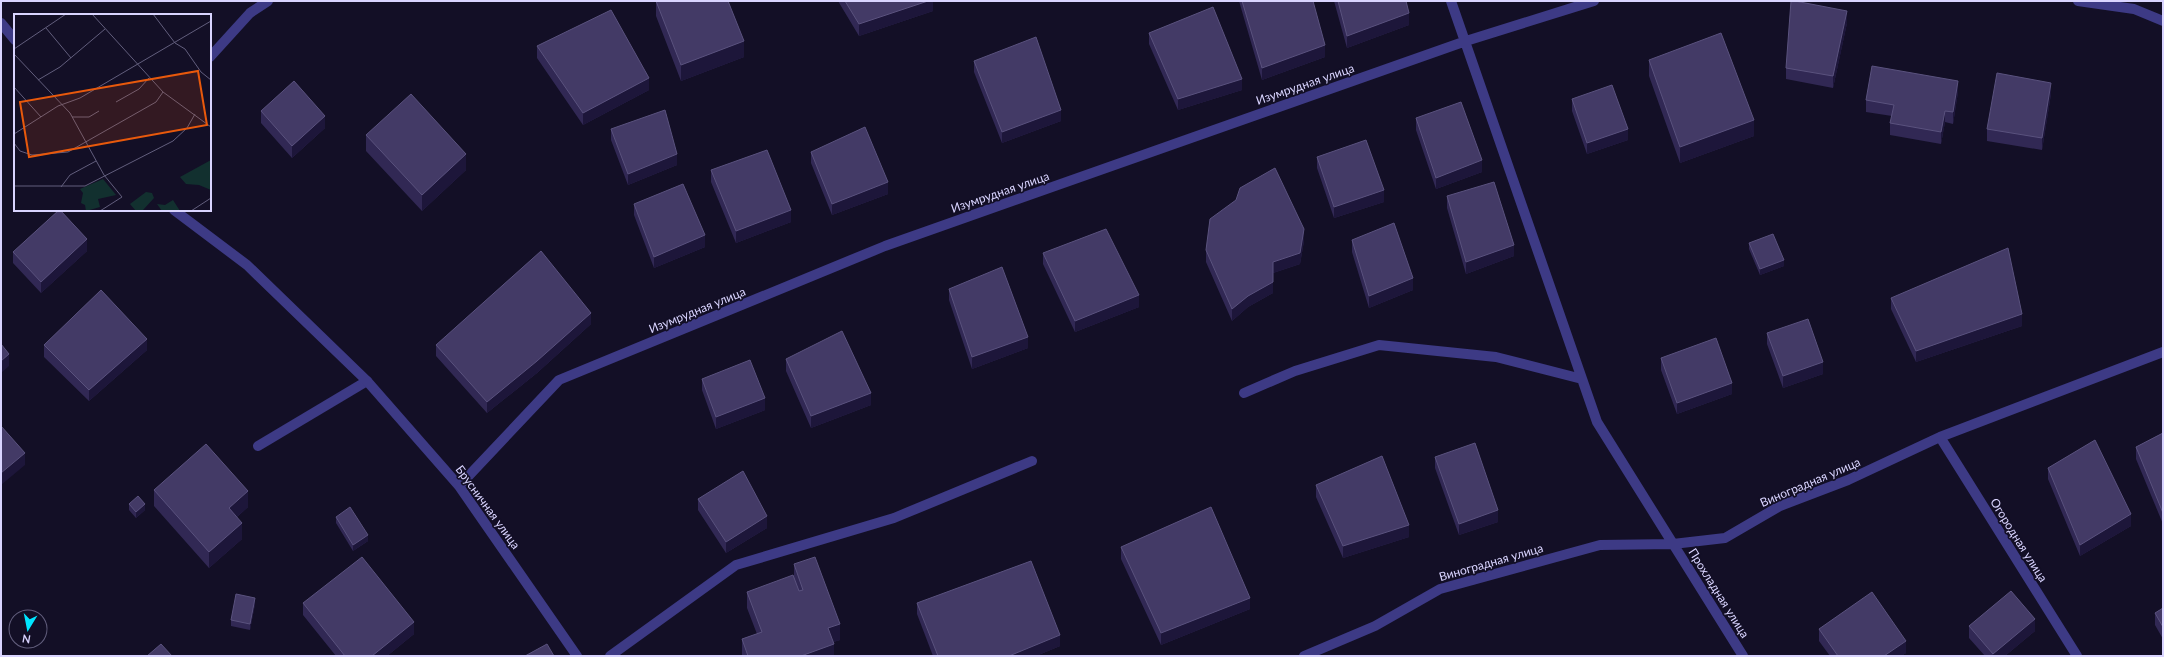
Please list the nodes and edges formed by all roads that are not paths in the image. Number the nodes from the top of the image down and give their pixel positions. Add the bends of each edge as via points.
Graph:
1 (268, 1) edge
2 (1452, 1) edge
3 (1594, 1) edge
4 (2078, 1) edge
5 (2163, 21) edge
6 (1, 23) edge
7 (14, 39) edge
8 (1466, 41) junction
9 (211, 56) edge
10 (175, 211) edge
11 (2163, 352) edge
12 (1582, 379) junction
13 (367, 381) junction
14 (1244, 393) dead end
15 (1940, 437) junction
16 (258, 446) dead end
17 (1032, 460) dead end
18 (459, 486) junction
19 (1673, 544) junction
20 (577, 656) edge
21 (610, 656) edge
22 (1304, 656) edge
23 (1742, 656) edge
24 (2077, 656) edge

1 - 9 street via 250,13
2 - 8 street, Прохладная улица
3 - 8 street, Изумрудная улица
4 - 5 street via 2134,9
6 - 7 street
8 - 12 street, Прохладная улица
8 - 18 street, Изумрудная улица via 885,246 559,380
10 - 13 street, Брусничная улица via 247,265
11 - 15 street, Виноградная улица
12 - 14 street via 1496,357 1379,345 1295,371
12 - 19 street, Прохладная улица via 1597,422
13 - 16 street
13 - 18 street, Брусничная улица
15 - 19 street, Виноградная улица via 1848,480 1780,506 1725,538
15 - 24 street, Огородная улица
17 - 21 street via 894,518 736,566
18 - 20 street, Брусничная улица
19 - 22 street, Виноградная улица via 1600,545 1440,588 1375,626
19 - 23 street, Прохладная улица

